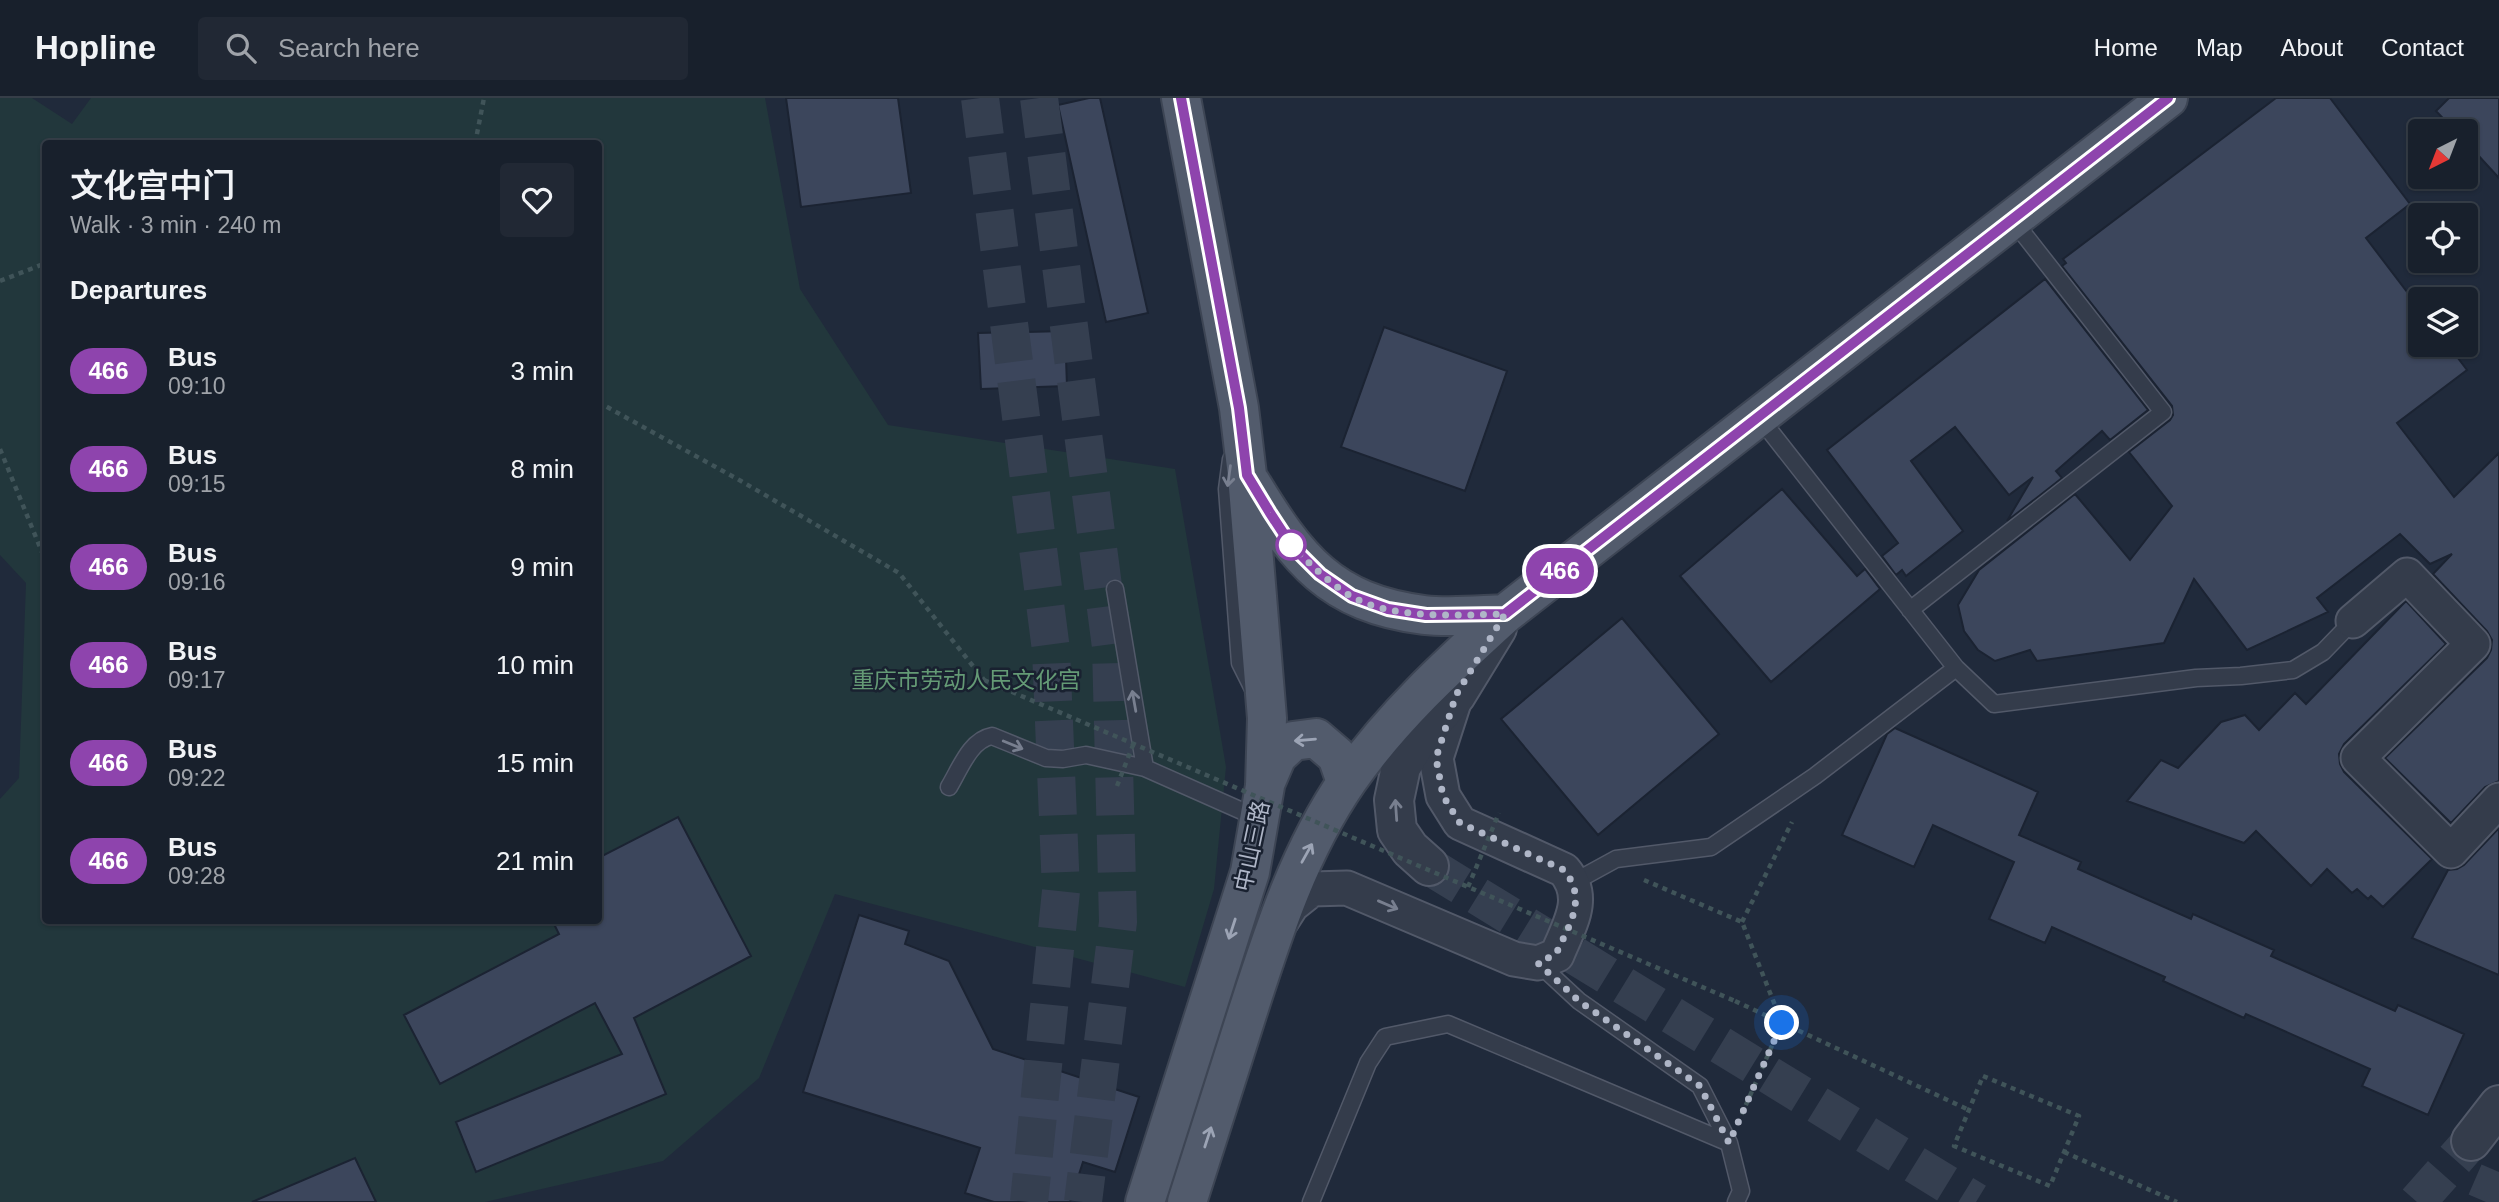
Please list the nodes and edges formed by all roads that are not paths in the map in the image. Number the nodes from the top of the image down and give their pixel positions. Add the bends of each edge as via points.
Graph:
1 (1181, 98) edge
2 (2168, 98) edge
3 (2012, 219) junction
4 (1239, 408) junction
5 (1759, 417) junction
6 (1247, 475) junction
7 (1115, 589) dead end
8 (1910, 610) junction
9 (1505, 614) junction
10 (2353, 621) joint
11 (1956, 668) junction
12 (1456, 695) junction
13 (1267, 718) junction
14 (1145, 768) junction
15 (1346, 782) junction
16 (949, 787) dead end
17 (2499, 800) edge
18 (1262, 802) junction
19 (1429, 866) tunnel mouth
20 (1574, 882) junction
21 (1272, 936) junction
22 (1538, 963) junction
23 (2499, 1105) edge
24 (2470, 1141) tunnel mouth
25 (1729, 1143) junction
26 (1145, 1202) edge
27 (1187, 1202) edge
28 (1311, 1202) edge
29 (1736, 1202) edge

1 - 4 main road, 中山三路
2 - 3 main road, 中山三路
3 - 5 main road, 中山三路
3 - 8 lane via 2163,412
4 - 6 main road, 中山三路
4 -> 13 lane via 1227,489 1240,663
5 - 8 lane
5 - 9 main road, 中山三路
6 - 9 main road via 1291,545 1320,574 1352,596 1388,609 1426,615
6 - 13 main road, 中山三路
14 -> 7 lane
8 - 11 lane
9 - 12 street
9 - 15 main road, 中山三路 via 1388,726
10 - 11 lane via 2323,652 2293,670 1994,704
10 - 17 street via 2407,575 2473,644 2358,758 2451,851
11 - 20 lane via 1815,776 1711,846 1616,859
19 -> 12 street via 1397,830 1394,800 1401,767
12 - 20 street via 1436,758 1443,796 1460,823 1564,870
13 - 18 main road, 中山三路
16 -> 14 lane via 975,744 992,736 1046,758 1086,755
14 - 18 lane
15 -> 18 main road via 1337,756 1316,738 1293,741 1277,756
21 -> 15 main road, 中山三路 via 1300,865
18 -> 26 main road, 中山三路 via 1250,872
20 - 22 street via 1576,908 1556,954
21 -> 22 street via 1293,905 1312,889 1347,888 1514,959
27 -> 21 main road, 中山三路
22 - 25 lane via 1579,1001 1700,1086
23 - 24 street
25 - 28 lane via 1448,1024 1385,1037 1368,1063
25 - 29 lane via 1741,1191

